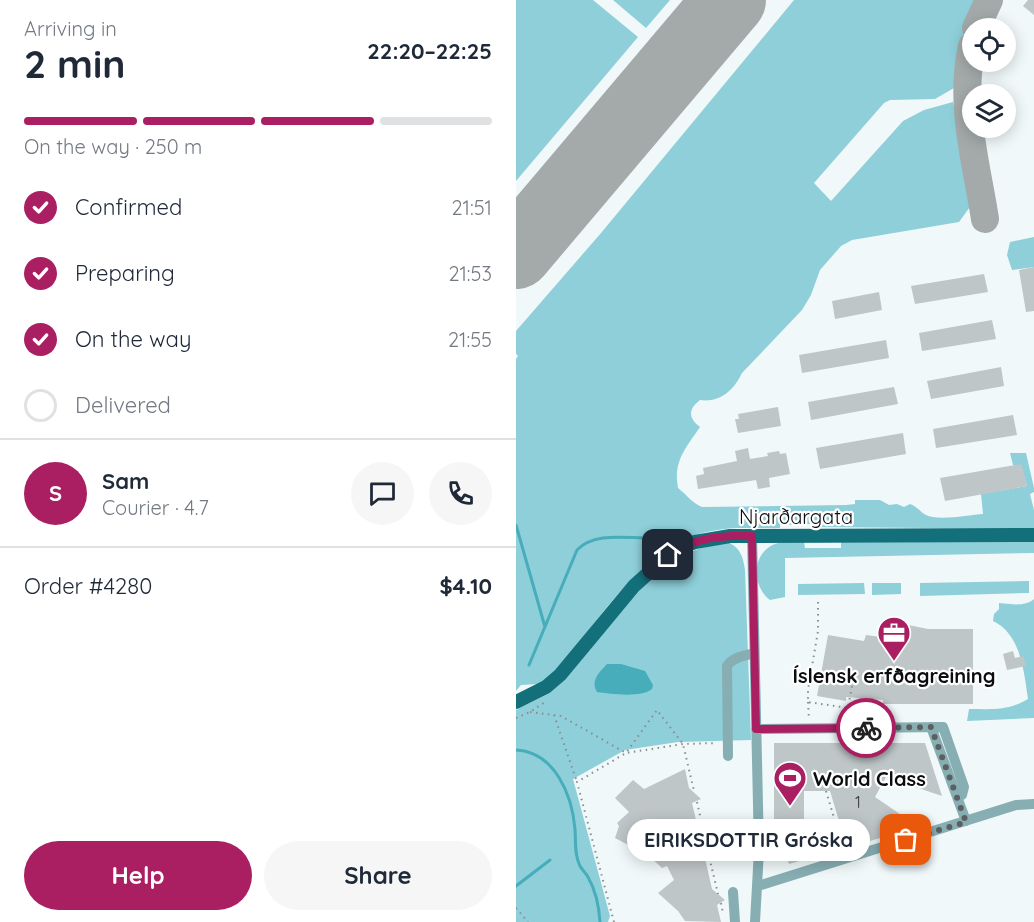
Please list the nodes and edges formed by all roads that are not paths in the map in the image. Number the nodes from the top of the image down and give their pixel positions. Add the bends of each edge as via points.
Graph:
1 (752, 536) junction
2 (1034, 536) edge
3 (754, 653) junction
4 (516, 702) edge
5 (931, 727) junction
6 (756, 729) junction
7 (728, 756) dead end
8 (962, 795) dead end
9 (1034, 804) edge
10 (966, 822) junction
11 (758, 886) junction
12 (733, 892) dead end
13 (735, 922) edge
14 (755, 922) edge

1 - 2 main road, Njarðargata
1 - 3 street
1 - 4 main road, Njarðargata via 710,538 677,548 634,586 560,675
3 - 6 street
3 - 7 street via 736,658 727,666
5 - 6 street
5 - 8 street via 944,727 964,787
5 - 10 street
6 - 11 street
9 - 10 street via 1016,805
10 - 11 street
11 - 14 street
12 - 13 street

